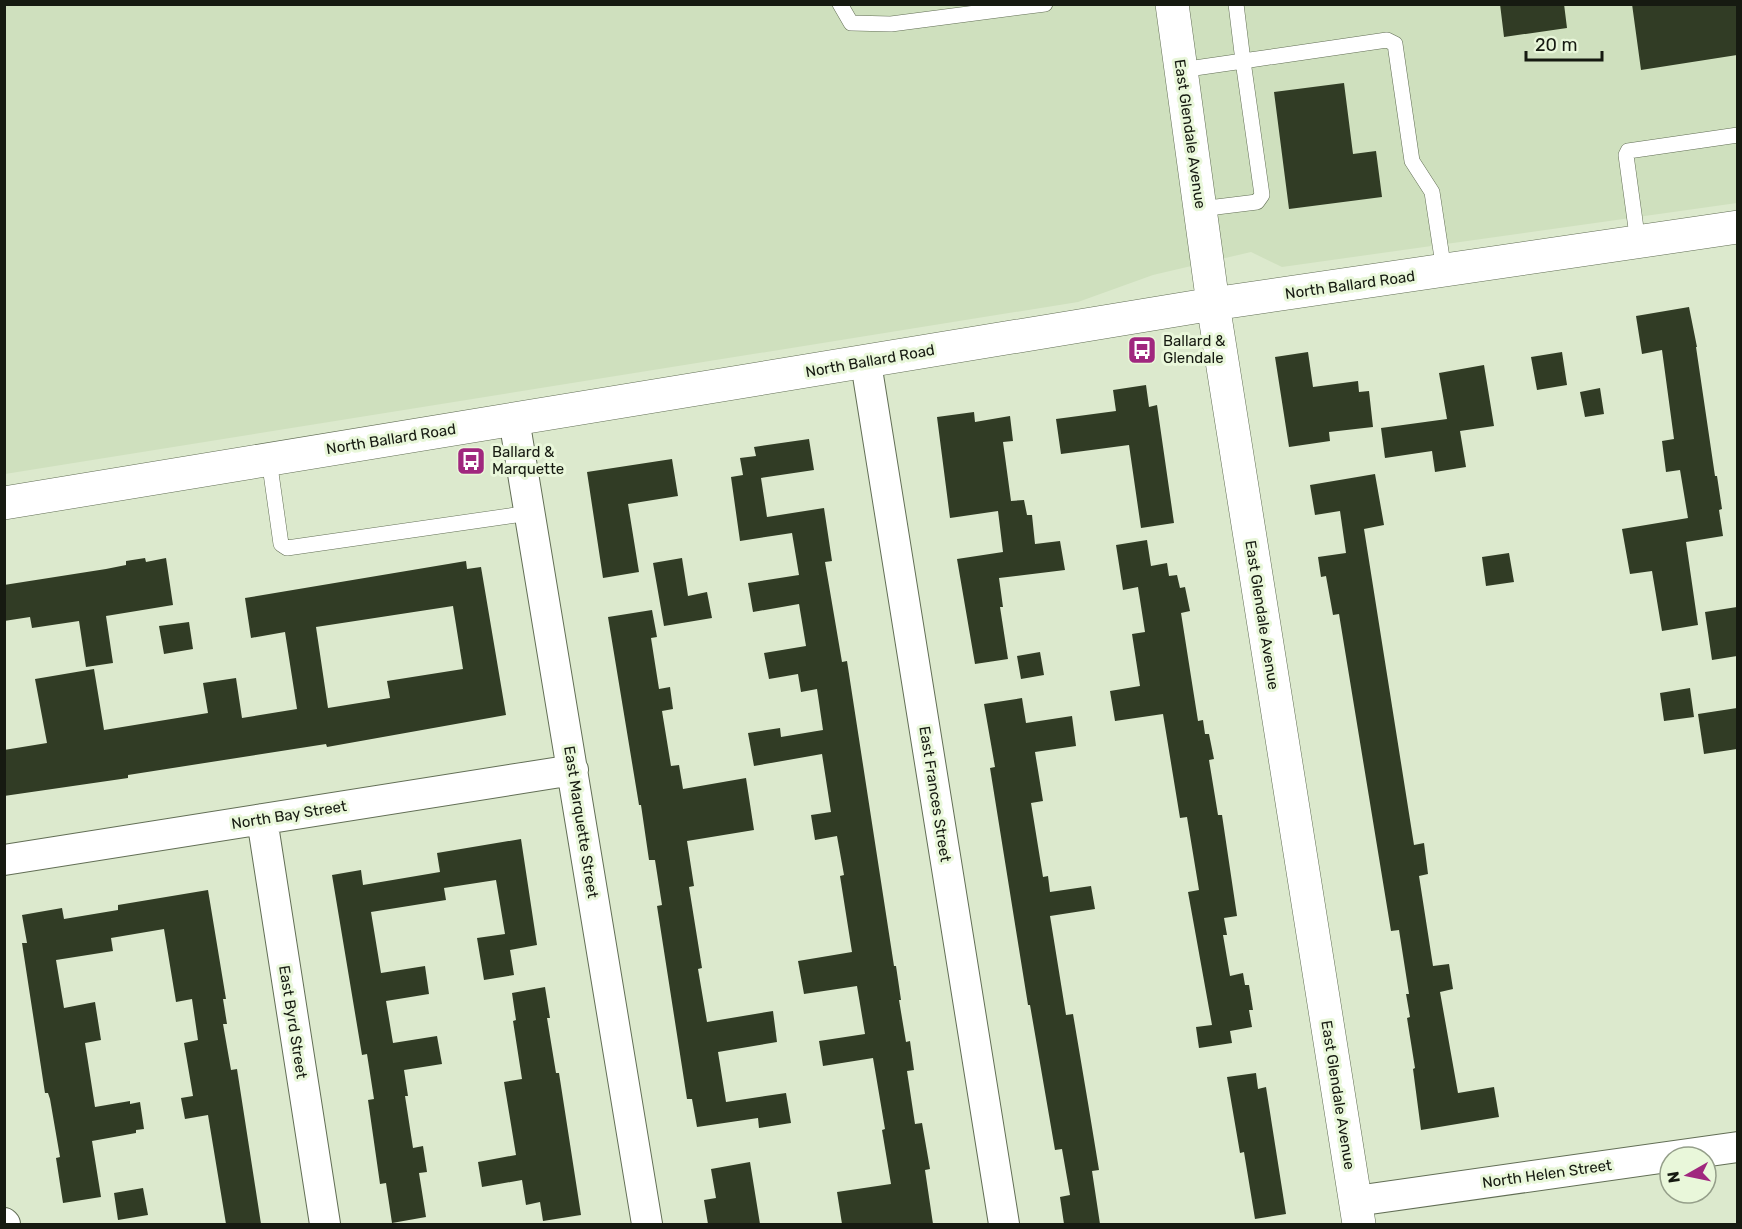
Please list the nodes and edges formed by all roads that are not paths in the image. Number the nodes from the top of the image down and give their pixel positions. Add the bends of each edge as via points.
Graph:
1 (840, 4) edge
2 (1045, 4) edge
3 (1172, 4) edge
4 (1236, 4) edge
5 (1243, 61) junction
6 (1181, 70) junction
7 (1737, 135) edge
8 (1200, 209) junction
9 (1737, 227) edge
10 (1638, 243) junction
11 (1444, 271) junction
12 (1213, 304) junction
13 (866, 363) junction
14 (514, 419) junction
15 (268, 459) junction
16 (4, 503) edge
17 (530, 513) junction
18 (573, 770) junction
19 (262, 819) junction
20 (4, 860) edge
21 (1737, 1147) edge
22 (1358, 1213) edge
23 (325, 1224) edge
24 (647, 1224) edge
25 (1004, 1224) edge

1 - 2 lane via 851,23 891,24
3 - 6 main road, East Glendale Avenue
4 - 5 lane
5 - 6 lane
5 - 8 lane via 1262,195 1257,202
5 - 11 lane via 1387,40 1395,44 1412,161 1432,192
6 - 8 main road, East Glendale Avenue
7 - 10 lane via 1628,151
8 - 12 main road, East Glendale Avenue
9 - 10 main road, North Ballard Road
10 - 11 main road, North Ballard Road
11 - 12 main road, North Ballard Road
12 - 13 main road, North Ballard Road
12 - 22 main road, East Glendale Avenue
13 - 14 main road, North Ballard Road
13 - 25 street, East Frances Street
14 - 15 main road, North Ballard Road
14 - 17 street, East Marquette Street
15 - 16 main road, North Ballard Road
15 - 17 lane via 281,544 286,548
17 - 18 street, East Marquette Street
18 - 19 street, North Bay Street
18 - 24 street, East Marquette Street
19 - 20 street, North Bay Street
19 - 23 street, East Byrd Street
21 - 22 street, North Helen Street

